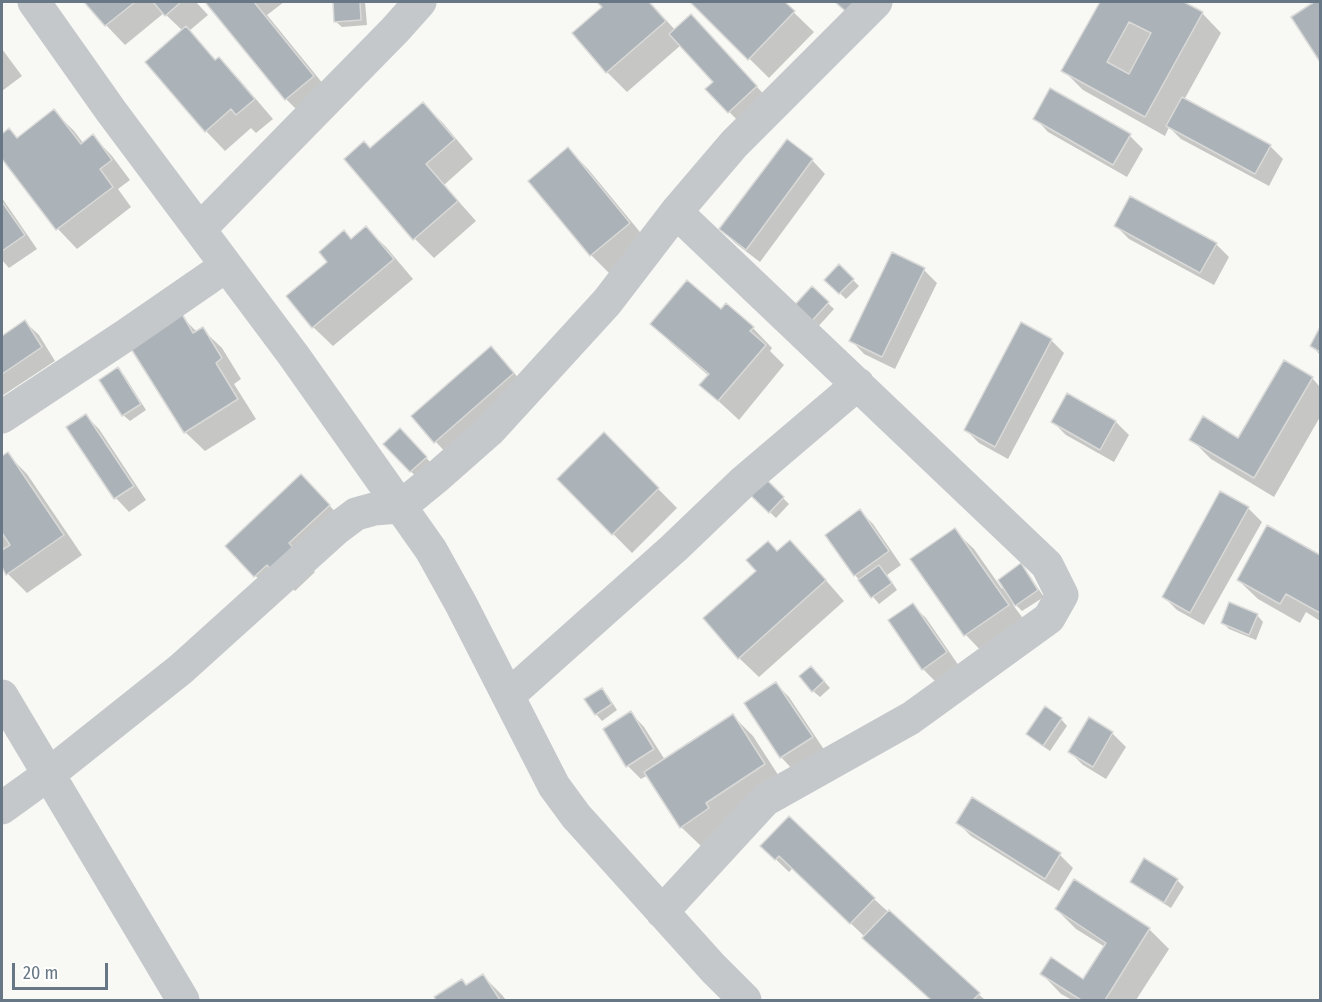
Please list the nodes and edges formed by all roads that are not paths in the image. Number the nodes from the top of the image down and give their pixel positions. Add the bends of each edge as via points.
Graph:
1 (34, 2) edge
2 (420, 2) edge
3 (876, 2) edge
4 (676, 212) junction
5 (200, 230) junction
6 (226, 266) junction
7 (858, 384) junction
8 (2, 417) edge
9 (400, 507) junction
10 (2, 696) edge
11 (508, 696) junction
12 (49, 774) junction
13 (2, 808) edge
14 (662, 912) junction
15 (183, 1000) edge
16 (745, 1000) edge

1 - 5 street
2 - 5 street
3 - 4 street via 735,144
4 - 7 street
4 - 9 street via 607,302 489,431
5 - 6 street
6 - 8 street
6 - 9 street
7 - 11 street
7 - 14 street via 1047,565 1062,595 1049,618 911,718 765,800
9 - 11 street via 431,550
9 - 12 street via 356,514 336,529 181,669
10 - 12 street
11 - 14 street via 554,786
12 - 13 street
12 - 15 street
14 - 16 street

